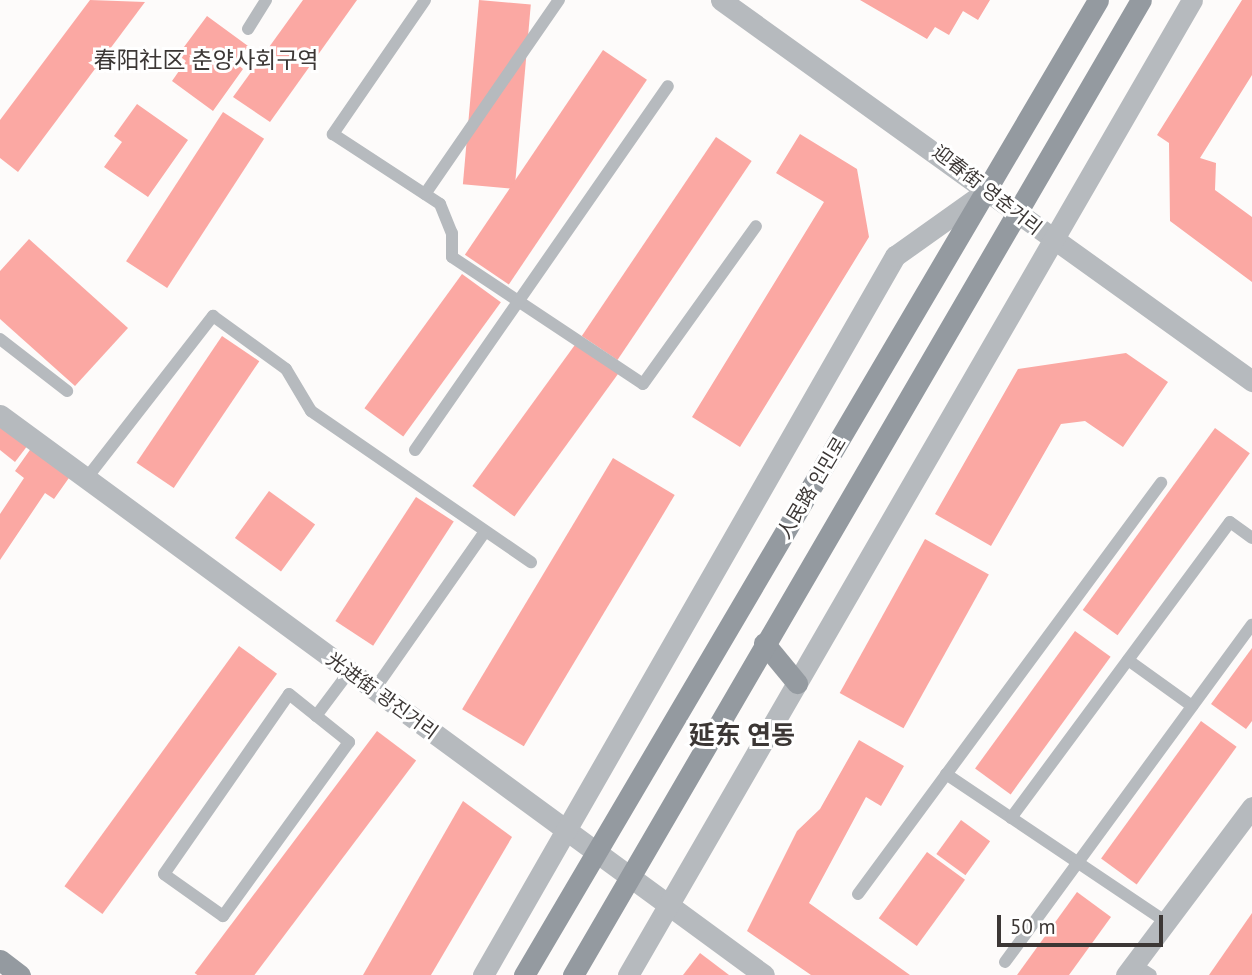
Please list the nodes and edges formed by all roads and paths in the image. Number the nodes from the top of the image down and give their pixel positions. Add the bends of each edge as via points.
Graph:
1 (267, 0) edge
2 (425, 0) edge
3 (559, 0) edge
4 (721, 0) edge
5 (1098, 0) edge
6 (1141, 0) edge
7 (1192, 0) edge
8 (248, 29) dead end
9 (668, 86) dead end
10 (987, 191) junction
11 (425, 194) junction
12 (1017, 213) junction
13 (756, 226) dead end
14 (1052, 241) junction
15 (519, 301) junction
16 (0, 339) edge
17 (1249, 372) edge
18 (67, 391) dead end
19 (0, 415) edge
20 (415, 450) dead end
21 (86, 479) junction
22 (1161, 483) dead end
23 (484, 533) junction
24 (1252, 538) edge
25 (531, 562) dead end
26 (1252, 625) edge
27 (764, 643) junction
28 (1128, 660) junction
29 (349, 672) junction
30 (797, 683) junction
31 (374, 690) junction
32 (1192, 706) junction
33 (316, 716) junction
34 (946, 774) junction
35 (1252, 807) edge
36 (1011, 818) junction
37 (566, 831) junction
38 (596, 853) junction
39 (1078, 863) junction
40 (627, 876) junction
41 (858, 894) dead end
42 (669, 906) junction
43 (1166, 922) junction
44 (0, 960) edge
45 (1005, 962) dead end
46 (1137, 971) edge
47 (20, 975) edge
48 (483, 975) edge
49 (524, 975) edge
50 (573, 975) edge
51 (628, 975) edge
52 (764, 975) edge

1 - 8 lane
2 - 11 lane via 333,134
3 - 11 lane
4 - 10 street, 迎春街 영춘거리
5 - 10 main road, 人民路 인민로
6 - 12 main road, 人民路 인민로
7 - 14 street
9 - 15 lane
10 - 12 street, 迎春街 영춘거리
10 - 37 street via 895,256
10 - 38 main road, 人民路 인민로
11 - 15 lane via 440,204 452,233 452,257
12 - 14 street, 迎春街 영춘거리
12 - 27 main road, 人民路 인민로
13 - 15 lane via 643,384
14 - 17 street, 迎春街 영춘거리
14 - 30 street
15 - 20 lane
16 - 18 lane
19 - 21 street, 光进街 광진거리
21 - 23 lane via 213,316 286,369 311,411
21 - 29 street, 光进街 광진거리
22 - 34 lane
23 - 25 lane
23 - 31 lane
24 - 28 lane via 1230,522
26 - 32 lane
27 - 30 main road
27 - 40 main road, 人民路 인민로
28 - 32 lane
28 - 36 lane
29 - 31 street, 光进街 광진거리
29 - 33 lane
30 - 42 street
31 - 37 street, 光进街 광진거리
32 - 39 lane
33 - 33 lane via 289,694 164,874 223,916 349,742
34 - 36 lane
34 - 41 lane
35 - 43 street
36 - 39 lane
37 - 38 street, 光进街 광진거리
37 - 48 street
38 - 40 street, 光进街 광진거리
38 - 49 main road, 人民路 인민로
39 - 43 lane
39 - 45 lane
40 - 42 street, 光进街 광진거리
40 - 50 main road, 人民路 인민로
42 - 51 street
42 - 52 street, 光进街 광진거리
43 - 46 street
44 - 47 main road

